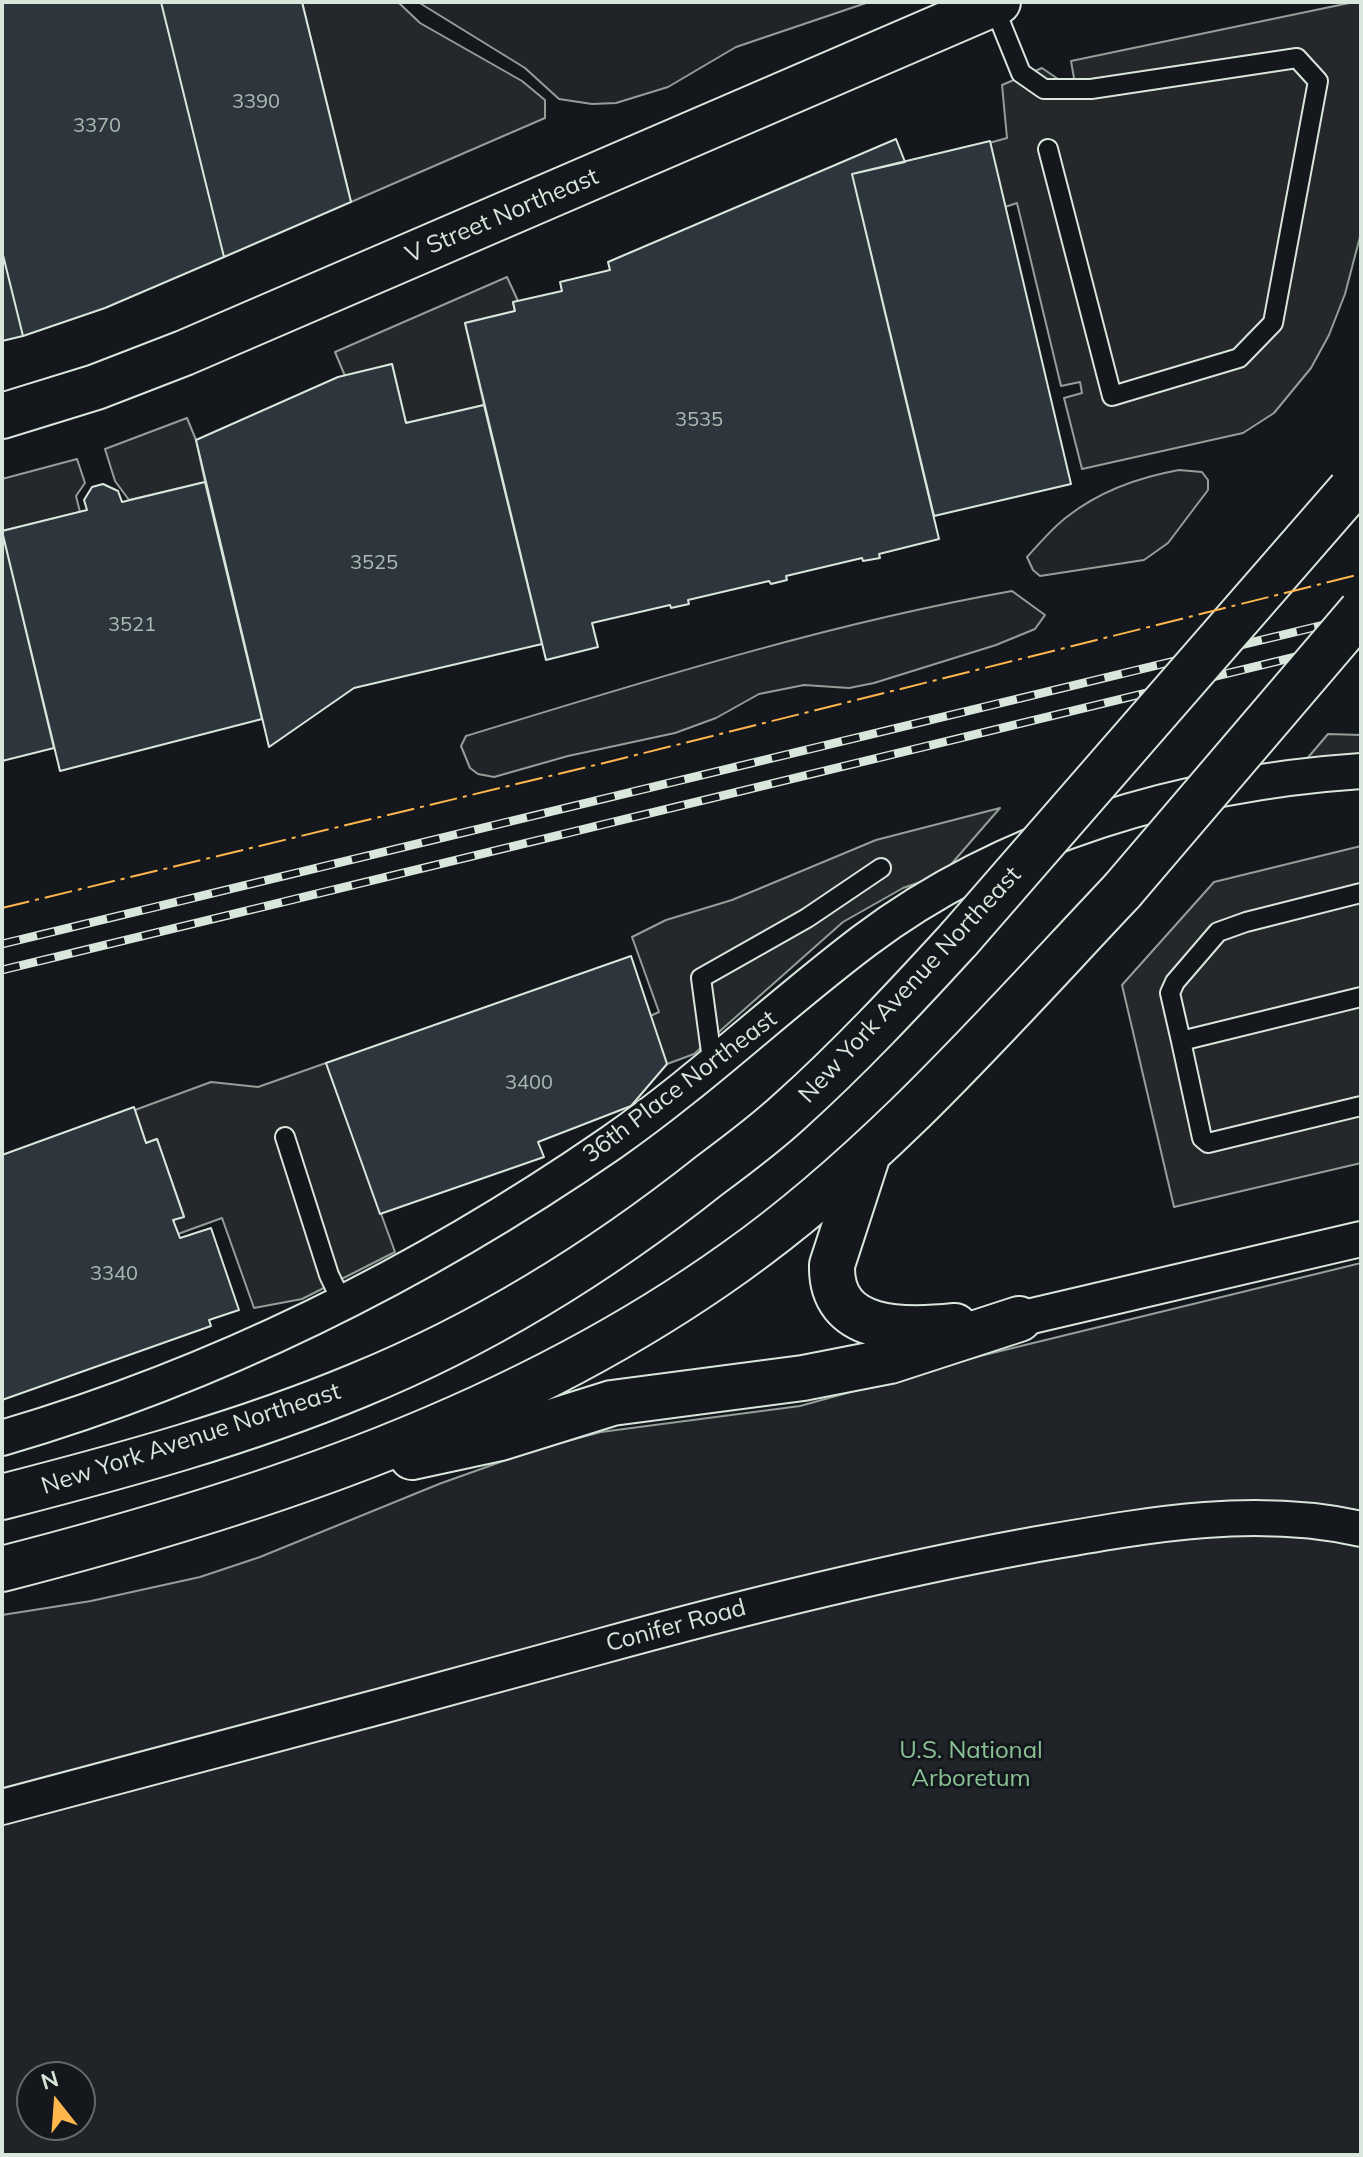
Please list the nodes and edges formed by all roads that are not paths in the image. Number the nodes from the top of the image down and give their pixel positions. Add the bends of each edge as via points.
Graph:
1 (995, 3) edge
2 (1048, 149) dead end
3 (2, 416) edge
4 (1356, 484) edge
5 (1361, 611) edge
6 (1361, 771) edge
7 (881, 868) dead end
8 (1361, 893) edge
9 (1361, 997) edge
10 (1181, 1041) junction
11 (713, 1067) junction
12 (1361, 1106) edge
13 (285, 1137) dead end
14 (868, 1154) junction
15 (1361, 1239) edge
16 (343, 1304) junction
17 (1019, 1319) junction
18 (2, 1438) edge
19 (323, 1474) junction
20 (2, 1497) edge
21 (1361, 1529) edge
22 (2, 1569) edge
23 (2, 1807) edge

1 - 2 lane via 1021,73 1044,89 1091,89 1297,58 1318,81 1273,323 1239,358 1112,396
1 - 3 main road, V Street Northeast via 184,353
4 - 20 main road, New York Avenue Northeast, bridge via 902,1001 788,1114 658,1216 599,1258 481,1327 385,1373 292,1411
5 - 14 main road, bridge via 1122,891
6 - 11 street, 36th Place Northeast via 1218,789 1053,837 935,895 875,933
7 - 11 lane via 807,918 701,978
8 - 10 lane via 1218,932 1170,993
9 - 10 lane
10 - 12 lane via 1202,1138 1208,1143
11 - 16 street, 36th Place Northeast via 545,1186
13 - 16 lane
14 - 17 main road via 832,1265 834,1291 842,1304 859,1318 910,1329
14 - 19 main road via 735,1263 623,1334 445,1424
15 - 17 street
16 - 18 street, 36th Place Northeast via 187,1374
17 - 19 main road via 890,1361 775,1383 612,1403 462,1448
19 - 22 main road via 125,1537
21 - 23 street, Conifer Road via 1286,1519 1203,1520 1116,1530 925,1565 691,1621

